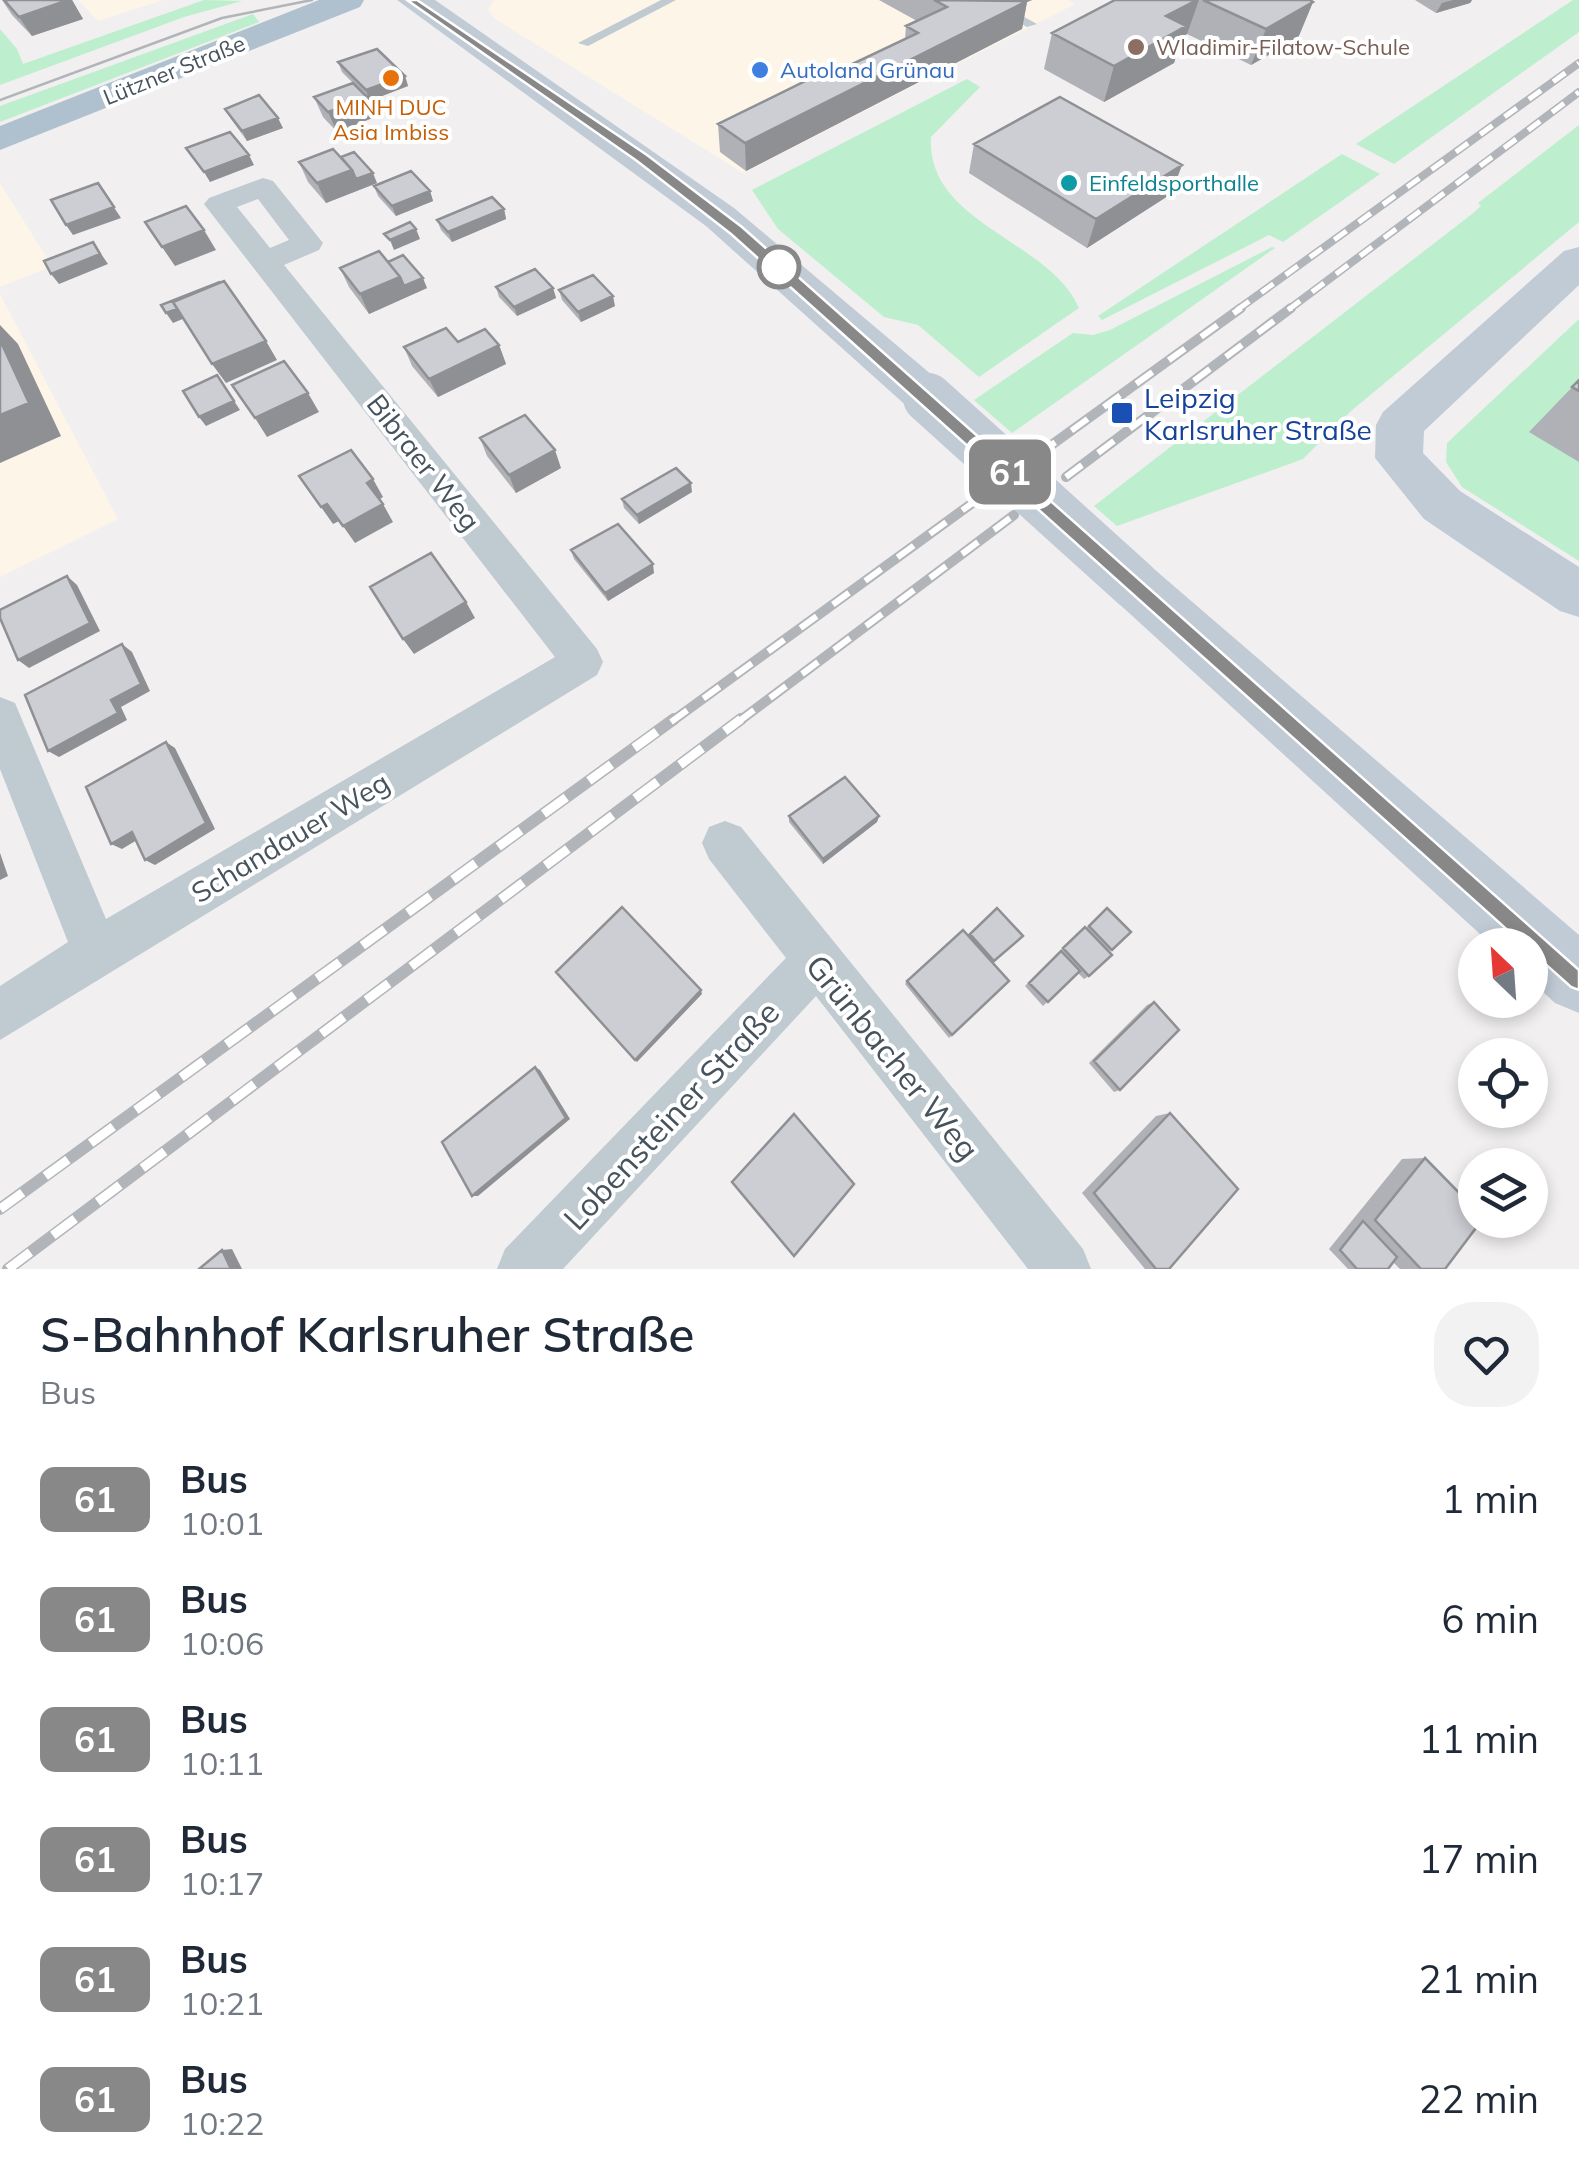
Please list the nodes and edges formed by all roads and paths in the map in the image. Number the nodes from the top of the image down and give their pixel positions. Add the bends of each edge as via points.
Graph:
1 (348, 0) edge
2 (413, 0) edge
3 (670, 0) edge
4 (984, 0) edge
5 (1031, 24) dead end
6 (584, 42) dead end
7 (0, 139) edge
8 (1579, 261) edge
9 (266, 262) dead end
10 (1579, 595) edge
11 (583, 662) joint
12 (0, 716) edge
13 (9, 764) edge
14 (725, 843) dead end
15 (96, 952) junction
16 (816, 961) junction
17 (1579, 979) edge
18 (0, 1015) edge
19 (525, 1269) edge
20 (1063, 1269) edge

1 - 7 main road, Lützner Straße
2 - 17 street, bridge via 720,217
3 - 6 lane
4 - 5 lane
8 - 10 street via 1400,425 1399,458 1442,505
9 - 11 street, Bibraer Weg
11 - 15 street, Schandauer Weg
12 - 13 street
13 - 15 street
14 - 16 street, Grünbacher Weg
15 - 18 street, Schandauer Weg
16 - 19 street, Lobensteiner Straße
16 - 20 street, Grünbacher Weg

